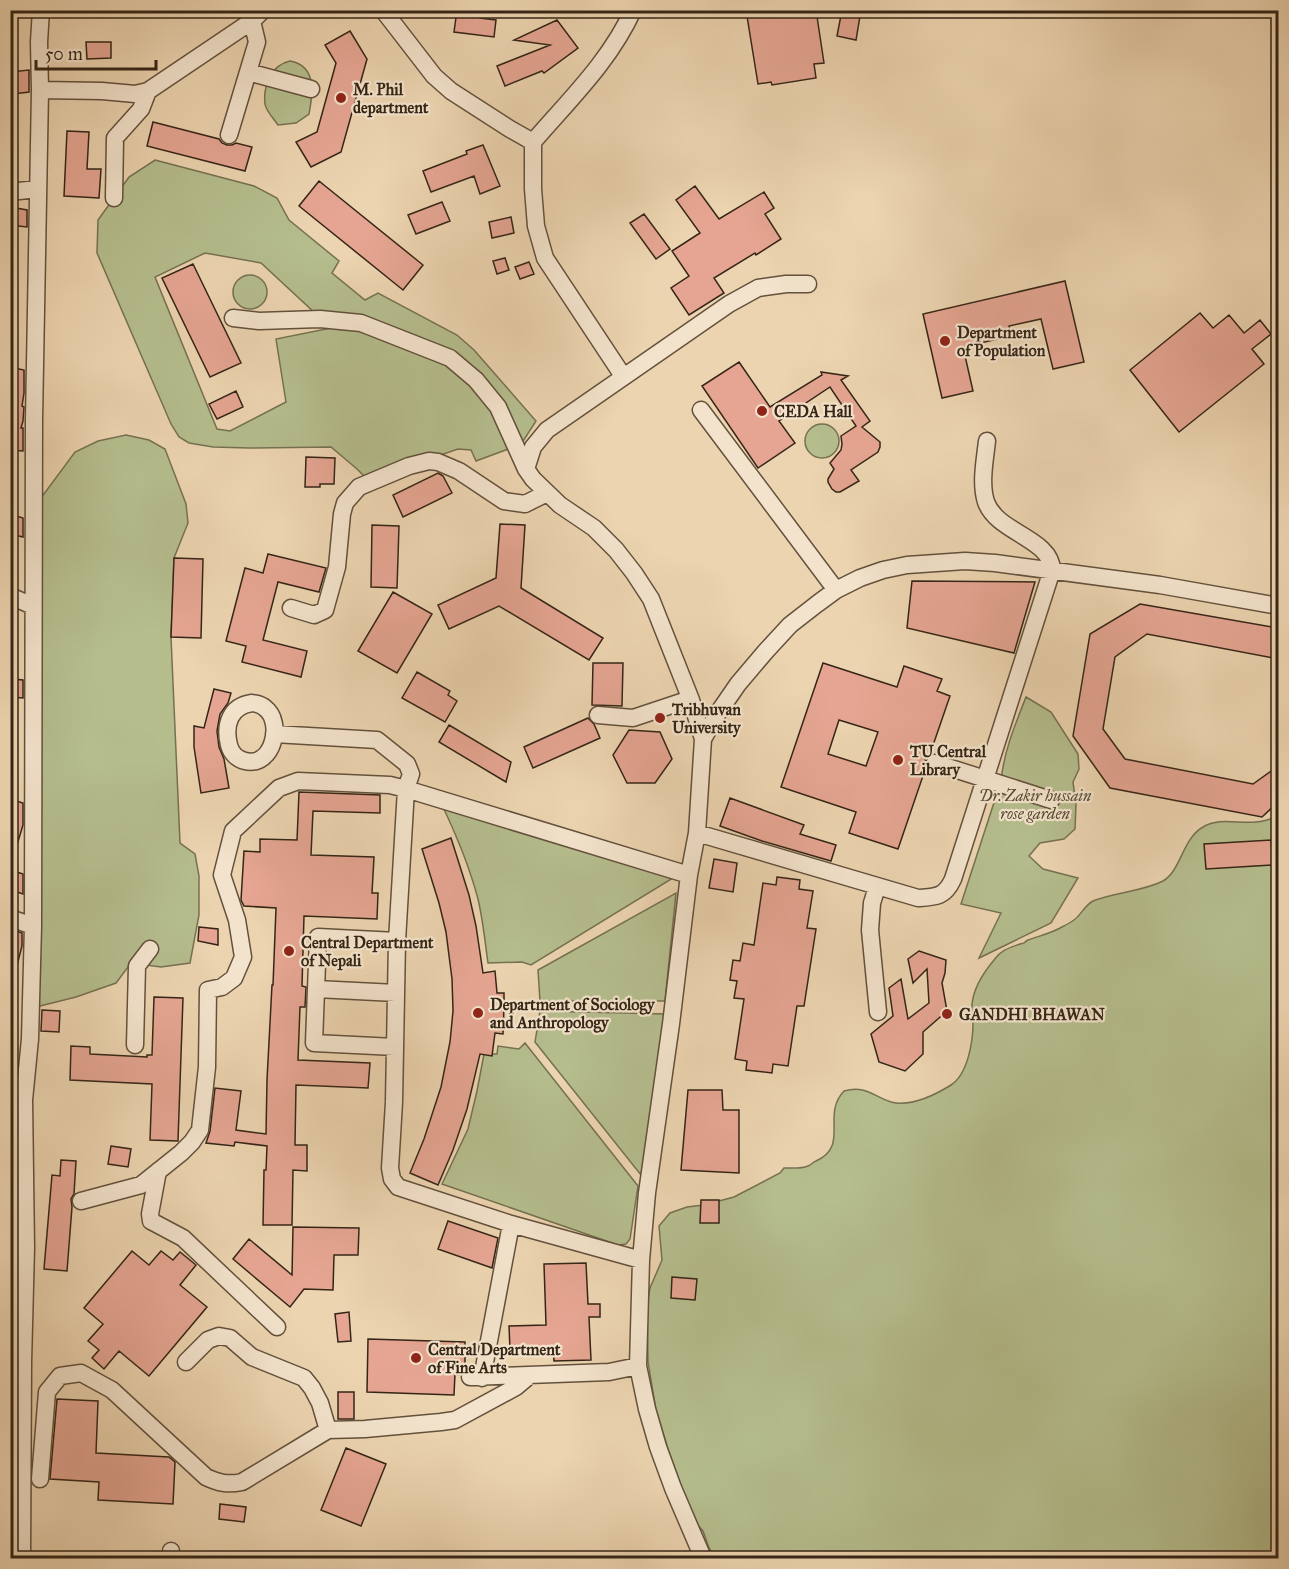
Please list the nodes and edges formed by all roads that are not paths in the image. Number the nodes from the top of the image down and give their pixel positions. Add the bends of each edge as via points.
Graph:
1 (41, 10) edge
2 (383, 10) edge
3 (633, 10) edge
4 (257, 16) edge
5 (248, 72) junction
6 (311, 89) dead end
7 (40, 90) junction
8 (148, 91) junction
9 (229, 135) dead end
10 (533, 142) junction
11 (37, 189) junction
12 (10, 192) edge
13 (114, 198) dead end
14 (808, 284) dead end
15 (233, 318) dead end
16 (623, 376) junction
17 (701, 410) dead end
18 (987, 441) dead end
19 (526, 469) junction
20 (547, 493) junction
21 (1052, 570) junction
22 (836, 590) junction
23 (10, 596) edge
24 (33, 606) junction
25 (1278, 606) edge
26 (291, 608) dead end
27 (690, 699) junction
28 (598, 714) dead end
29 (273, 734) dead end
30 (703, 739) junction
31 (935, 764) dead end
32 (985, 779) junction
33 (406, 789) junction
34 (1051, 800) dead end
35 (697, 833) junction
36 (689, 874) junction
37 (877, 887) junction
38 (10, 918) edge
39 (33, 926) junction
40 (397, 941) junction
41 (150, 949) dead end
42 (316, 989) junction
43 (396, 993) junction
44 (878, 1012) dead end
45 (135, 1045) dead end
46 (395, 1047) junction
47 (17, 1096) edge
48 (158, 1172) junction
49 (81, 1201) dead end
50 (511, 1224) junction
51 (640, 1260) junction
52 (277, 1327) dead end
53 (186, 1362) dead end
54 (638, 1366) junction
55 (17, 1368) edge
56 (529, 1376) junction
57 (328, 1430) junction
58 (40, 1479) dead end
59 (22, 1558) edge
60 (703, 1558) edge

1 - 7 street
2 - 10 street via 434,76 451,91
3 - 10 street via 601,65
4 - 5 street via 257,42
4 - 8 street
5 - 6 street
5 - 9 street
7 - 8 street via 135,94
7 - 11 street
8 - 13 street via 141,109 116,138
10 - 16 street via 536,226 545,258
11 - 12 street
11 - 24 street
14 - 16 street via 758,288
15 - 19 street via 361,323 450,358 476,380 498,407
16 - 19 street via 547,429 533,447
17 - 22 street
18 - 21 street via 983,483 989,507 1000,521 1040,547 1049,557
19 - 20 street
20 - 26 street via 525,504 504,501 459,471 429,461 359,487 345,503 337,567 325,610 314,615
20 - 27 street via 594,528 634,573 651,599
21 - 22 street via 965,561 926,563 883,570
21 - 25 street
21 - 32 street
22 - 30 street via 790,625 766,651 738,684
23 - 24 street
24 - 39 street
27 - 28 street via 633,718
27 - 30 street
29 - 33 street via 377,740 407,764 411,774
30 - 35 street
31 - 32 street
32 - 34 street
32 - 37 street via 948,889 936,897 918,898
33 - 36 street
33 - 40 street
33 - 48 street via 390,784 298,781 279,788 232,831 222,875 237,920 243,957 234,978 222,987 208,990 207,1067 200,1130
35 - 36 street
35 - 37 street
36 - 51 street
37 - 44 street via 870,930
38 - 39 street
39 - 47 street via 30,1039
40 - 42 street via 318,937
40 - 43 street
41 - 45 street via 137,966
42 - 43 street
42 - 46 street via 314,1043
43 - 46 street
46 - 50 street via 392,1179 398,1187
47 - 55 street via 26,1248
48 - 49 street via 141,1185
48 - 52 street via 151,1221 183,1238
50 - 51 street
50 - 56 street via 476,1378
51 - 54 street
53 - 57 street via 208,1340 230,1338 252,1357 304,1378 320,1403
54 - 56 street via 609,1372
54 - 60 street via 658,1447
55 - 59 street
56 - 57 street via 455,1420
57 - 58 street via 242,1482 219,1483 206,1477 112,1390 81,1373 60,1376 47,1392

